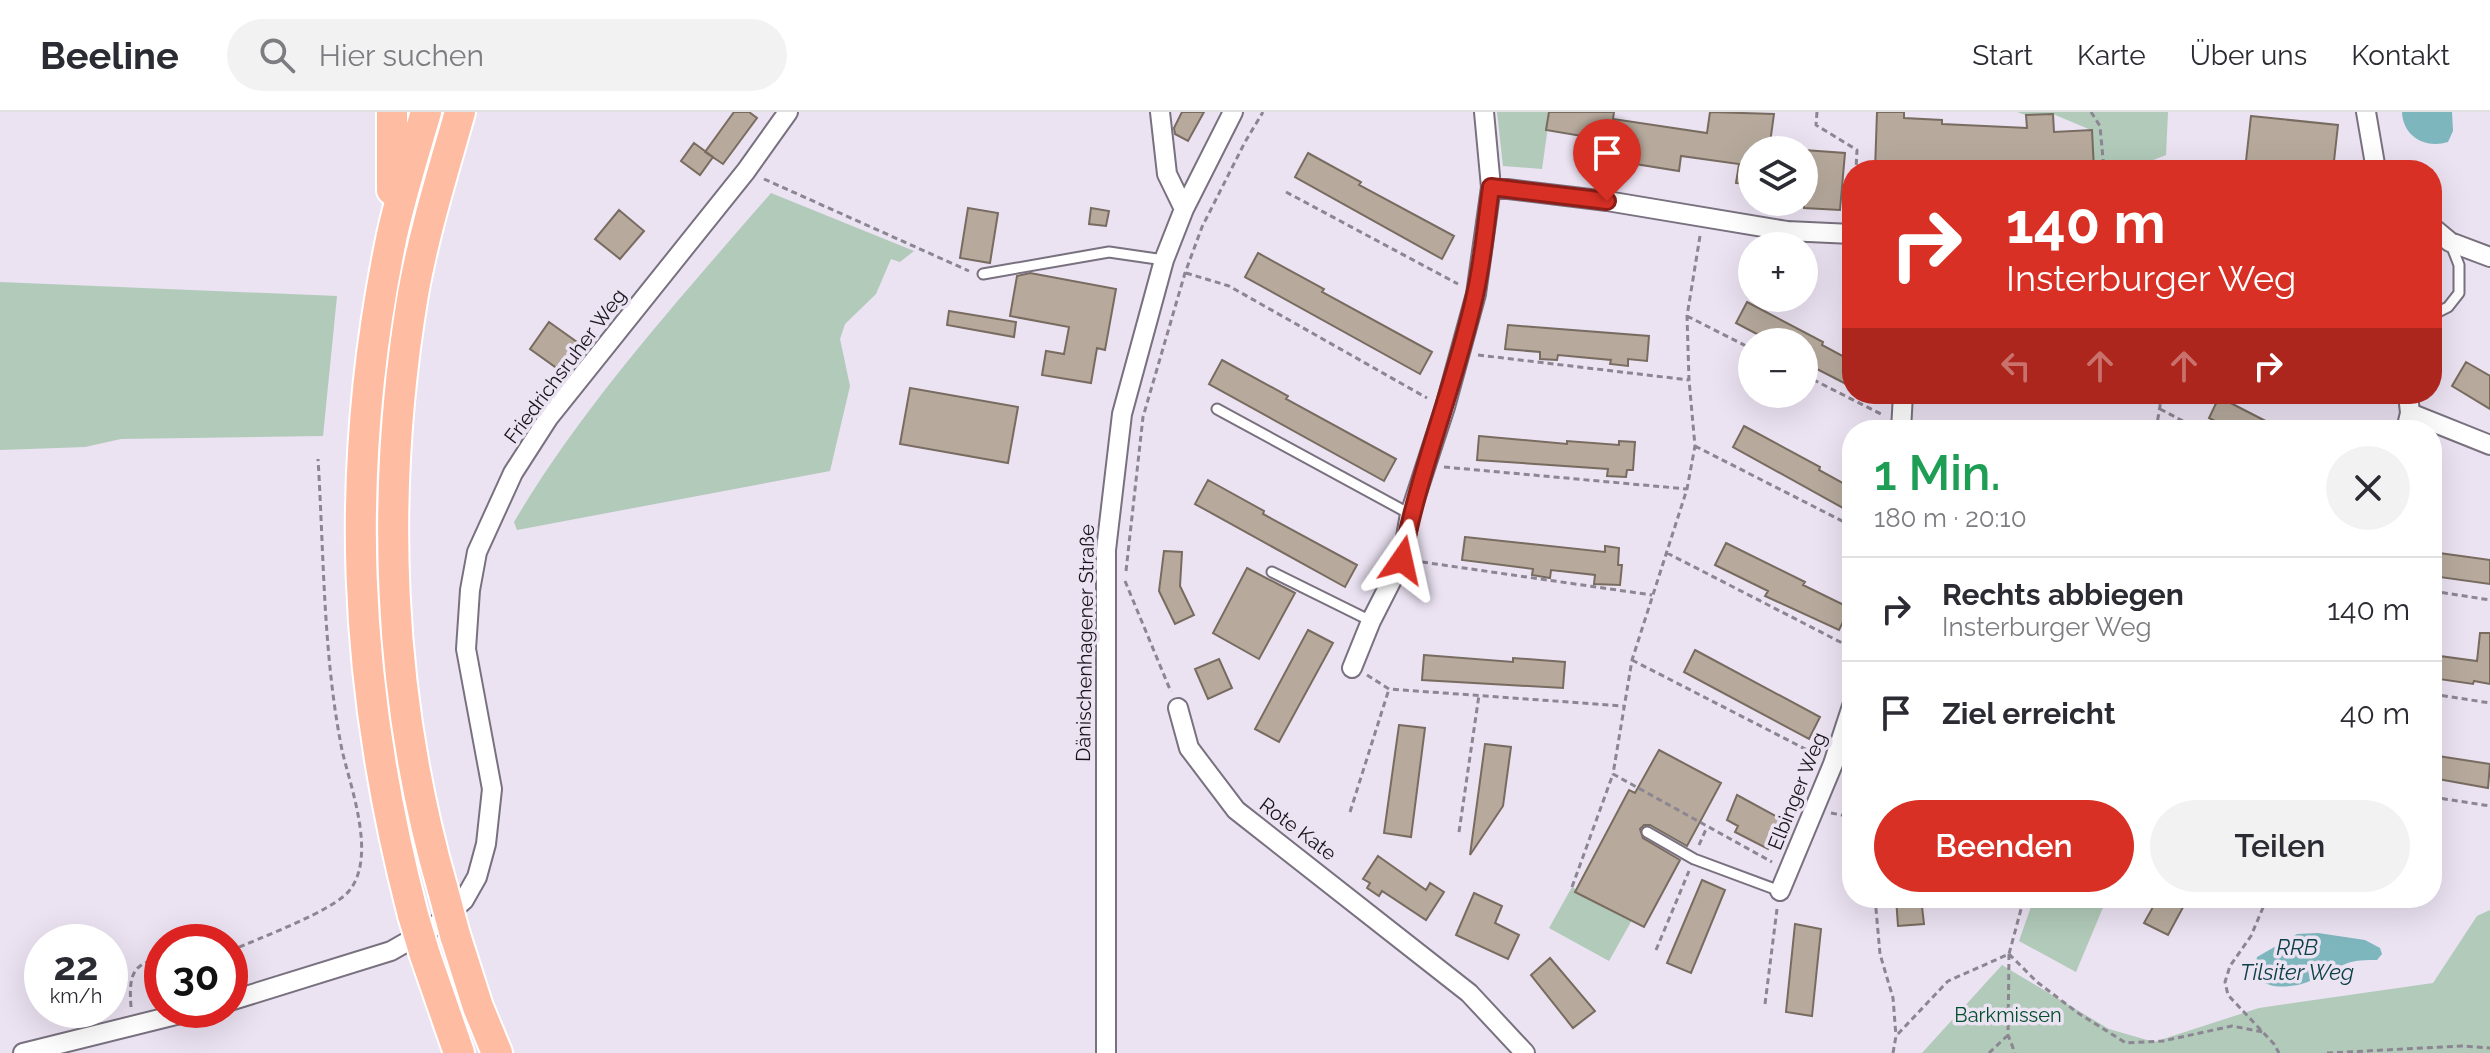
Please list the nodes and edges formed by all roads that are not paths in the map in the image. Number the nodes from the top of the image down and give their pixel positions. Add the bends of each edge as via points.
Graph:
1 (392, 112) edge
2 (426, 112) edge
3 (460, 112) edge
4 (788, 112) edge
5 (1160, 112) edge
6 (1233, 112) edge
7 (1484, 112) edge
8 (2366, 112) edge
9 (2374, 160) edge
10 (1491, 187) junction
11 (1184, 209) junction
12 (392, 234) junction
13 (1842, 234) edge
14 (2442, 235) edge
15 (2450, 242) junction
16 (2490, 257) edge
17 (1164, 260) junction
18 (983, 274) road end
19 (2442, 310) edge
20 (1217, 409) dead end
21 (2408, 412) edge
22 (2428, 420) edge
23 (2442, 426) edge
24 (2490, 445) edge
25 (1410, 514) junction
26 (1272, 572) dead end
27 (1371, 621) junction
28 (1352, 668) road end
29 (1178, 708) road end
30 (1842, 737) edge
31 (1647, 832) dead end
32 (1780, 891) joint
33 (248, 995) edge
34 (144, 1023) edge
35 (23, 1053) edge
36 (459, 1053) edge
37 (497, 1053) edge
38 (1106, 1053) edge
39 (1525, 1053) edge

1 - 12 highway
2 - 12 highway
3 - 37 highway, bridge via 432,208 403,371 393,495 394,593 416,786 455,935
4 - 33 street, Friedrichsruher Weg via 549,417 513,473 477,552 466,649 492,789 486,844 464,900 435,926 391,951
5 - 11 street via 1167,174
6 - 11 street, Dänischenhagener Straße
7 - 10 street
8 - 9 street
10 - 13 street via 1787,231
10 - 25 street via 1476,294
11 - 17 street, Dänischenhagener Straße
12 - 36 highway, bridge via 362,438 361,598 386,804 413,915
14 - 15 street
15 - 16 street
15 - 19 lane via 2459,265 2459,293
17 - 18 lane via 1109,252
17 - 38 street, Dänischenhagener Straße via 1122,414 1106,550
20 - 25 lane
21 - 22 street
23 - 24 street
25 - 27 street via 1402,560
26 - 27 lane
27 - 28 street
29 - 39 street, Rote Kate via 1189,748 1236,810 1469,993
30 - 32 street, Elbinger Weg
31 - 32 lane via 1694,859
34 - 35 street

